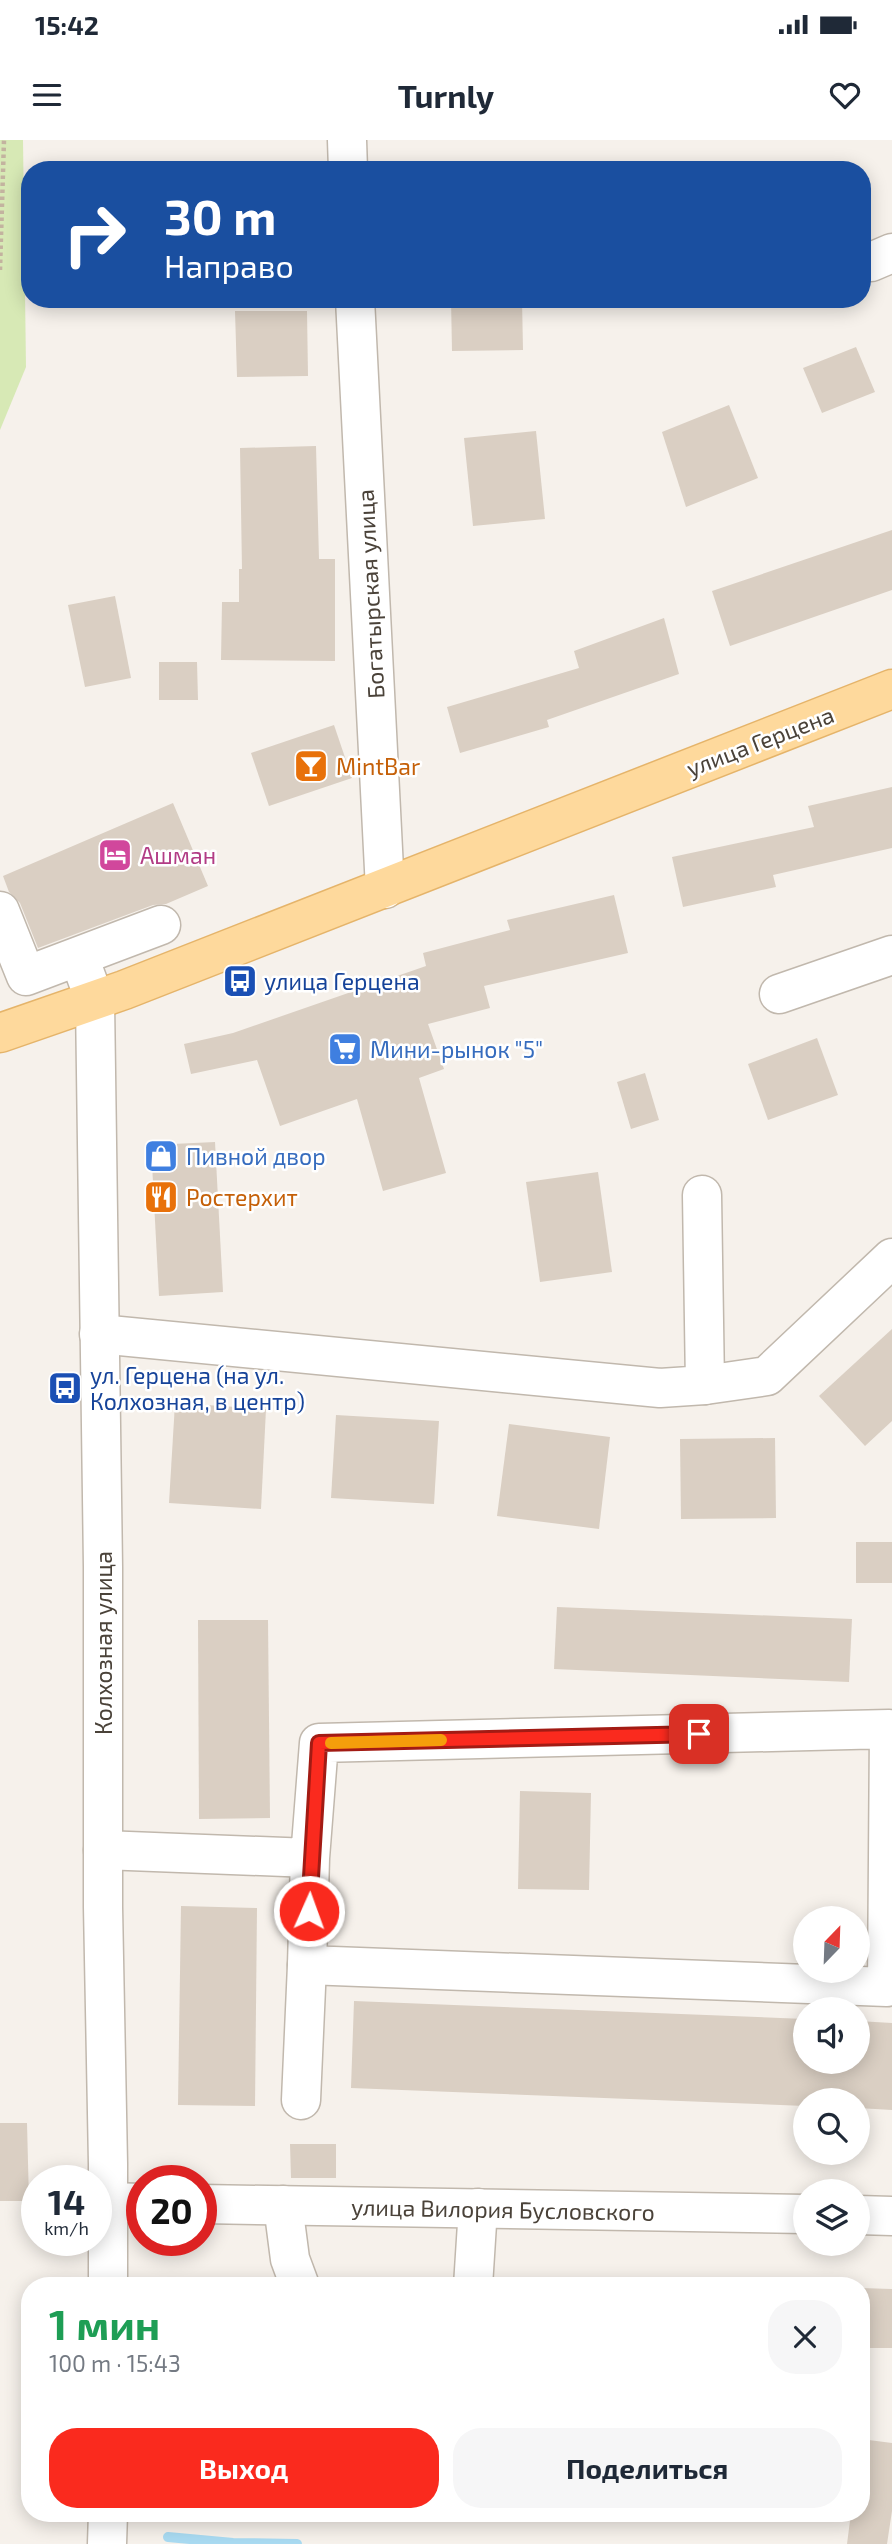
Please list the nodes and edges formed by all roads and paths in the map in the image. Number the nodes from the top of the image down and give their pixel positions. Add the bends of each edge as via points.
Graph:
1 (4, 140) edge
2 (346, 140) edge
3 (347, 161) edge
4 (0, 270) edge
5 (355, 308) edge
6 (892, 689) edge
7 (385, 889) junction
8 (0, 911) edge
9 (161, 925) dead end
10 (892, 955) edge
11 (79, 957) junction
12 (779, 994) dead end
13 (95, 1001) junction
14 (0, 1033) edge
15 (702, 1195) dead end
16 (892, 1258) edge
17 (99, 1334) junction
18 (705, 1385) junction
19 (103, 1850) junction
20 (310, 1858) junction
21 (307, 1965) junction
22 (300, 2100) dead end
23 (125, 2203) edge
24 (217, 2204) edge
25 (283, 2205) junction
26 (478, 2208) junction
27 (793, 2214) edge
28 (870, 2215) edge
29 (892, 2216) edge
30 (110, 2277) edge
31 (297, 2277) edge
32 (474, 2277) edge
33 (108, 2522) edge
34 (107, 2544) edge

1 - 4 path
2 - 3 street
5 - 7 street, Богатырская улица
6 - 7 main road, улица Герцена
7 - 13 main road, улица Герцена
8 - 11 street via 26,976
9 - 11 street
10 - 12 street
11 - 13 street, Колхозная улица
13 - 14 main road, улица Герцена
13 - 17 street, Колхозная улица
15 - 18 street
16 - 18 street via 766,1376
17 - 18 street via 660,1388
17 - 19 street, Колхозная улица
19 - 20 street
19 - 23 street, Колхозная улица
20 - 21 street
20 - 21 street via 319,1743 888,1729 887,1987
21 - 22 street
23 - 30 street, Колхозная улица
24 - 25 street, улица Вилория Бусловского
25 - 26 street, улица Вилория Бусловского
25 - 31 street
26 - 27 street, улица Вилория Бусловского
26 - 32 street
28 - 29 street
33 - 34 street

